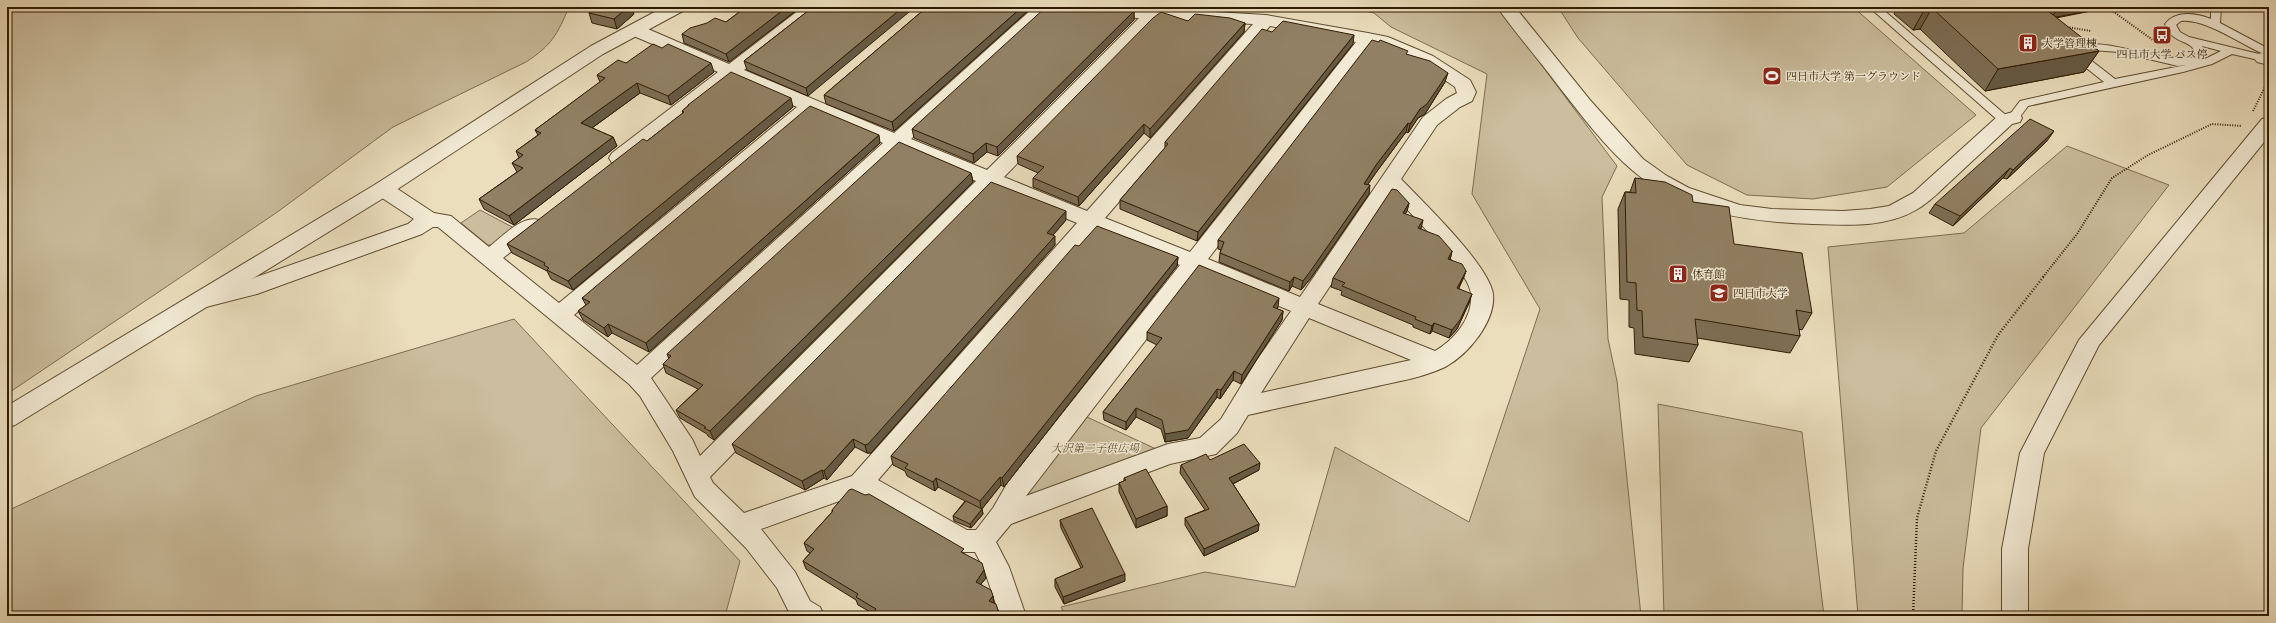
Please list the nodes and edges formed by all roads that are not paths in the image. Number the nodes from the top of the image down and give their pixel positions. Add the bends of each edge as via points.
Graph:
1 (677, 7) edge
2 (814, 7) edge
3 (1039, 7) edge
4 (1044, 7) edge
5 (1506, 7) edge
6 (1874, 7) edge
7 (2216, 7) edge
8 (2198, 11) edge
9 (1153, 14) junction
10 (1266, 20) junction
11 (2216, 21) junction
12 (635, 30) junction
13 (1368, 38) junction
14 (2195, 43) junction
15 (2231, 50) junction
16 (2267, 59) edge
17 (730, 72) junction
18 (2113, 83) junction
19 (828, 91) edge
20 (811, 106) junction
21 (2009, 119) junction
22 (2260, 127) edge
23 (899, 140) junction
24 (604, 170) edge
25 (991, 180) junction
26 (1391, 180) junction
27 (383, 189) junction
28 (547, 214) edge
29 (429, 219) junction
30 (1091, 220) junction
31 (490, 258) junction
32 (1194, 263) junction
33 (202, 300) junction
34 (1304, 308) junction
35 (560, 314) junction
36 (1436, 361) junction
37 (637, 378) junction
38 (1241, 408) junction
39 (7, 418) edge
40 (696, 476) junction
41 (861, 483) junction
42 (1002, 516) junction
43 (739, 526) junction
44 (982, 541) junction
45 (811, 616) edge
46 (1012, 616) edge
47 (2015, 616) edge

1 - 12 street
2 - 17 street
3 - 4 street
4 - 9 street
4 - 23 street
5 - 21 street via 1586,110 1639,166 1689,195 1730,210 1778,216 1851,218 1877,216 1907,208
6 - 21 lane
7 - 11 lane
8 - 11 lane
8 - 14 lane via 2182,15 2170,24 2176,34
9 - 10 street
9 - 25 street
10 - 13 street
10 - 30 street
11 - 16 lane
12 - 17 street
12 - 27 street via 597,50
13 - 26 street via 1394,45 1427,60 1463,84 1466,92 1465,98 1453,103 1430,121
13 - 32 street
14 - 15 lane
14 - 18 lane via 2200,52 2200,59 2178,63 2119,49 2092,47 2069,50
15 - 16 lane
15 - 18 lane via 2208,62 2183,69
17 - 20 street
17 - 24 street
18 - 21 lane via 2024,103
19 - 20 street
20 - 23 street
20 - 35 street
22 - 47 street via 2090,340 2032,453 2015,548
23 - 25 street
23 - 37 street
25 - 30 street
25 - 40 street
26 - 34 street
26 - 36 street via 1471,268 1482,294 1478,319 1466,337 1450,353
27 - 29 street
27 - 33 street
28 - 31 street
29 - 31 street via 444,221
29 - 33 street via 415,229 249,288
30 - 32 street
30 - 41 street
31 - 35 street
32 - 34 street
32 - 42 street via 1017,489
33 - 39 street
34 - 36 street
34 - 38 street via 1265,366
35 - 37 street
36 - 38 street via 1404,371
37 - 40 street via 648,390 683,446
38 - 42 street via 1229,426 1207,447 1168,454
40 - 43 street via 704,490
41 - 43 street
41 - 44 street via 964,541
42 - 44 street
43 - 45 street via 772,560 801,609
44 - 46 street via 996,567

